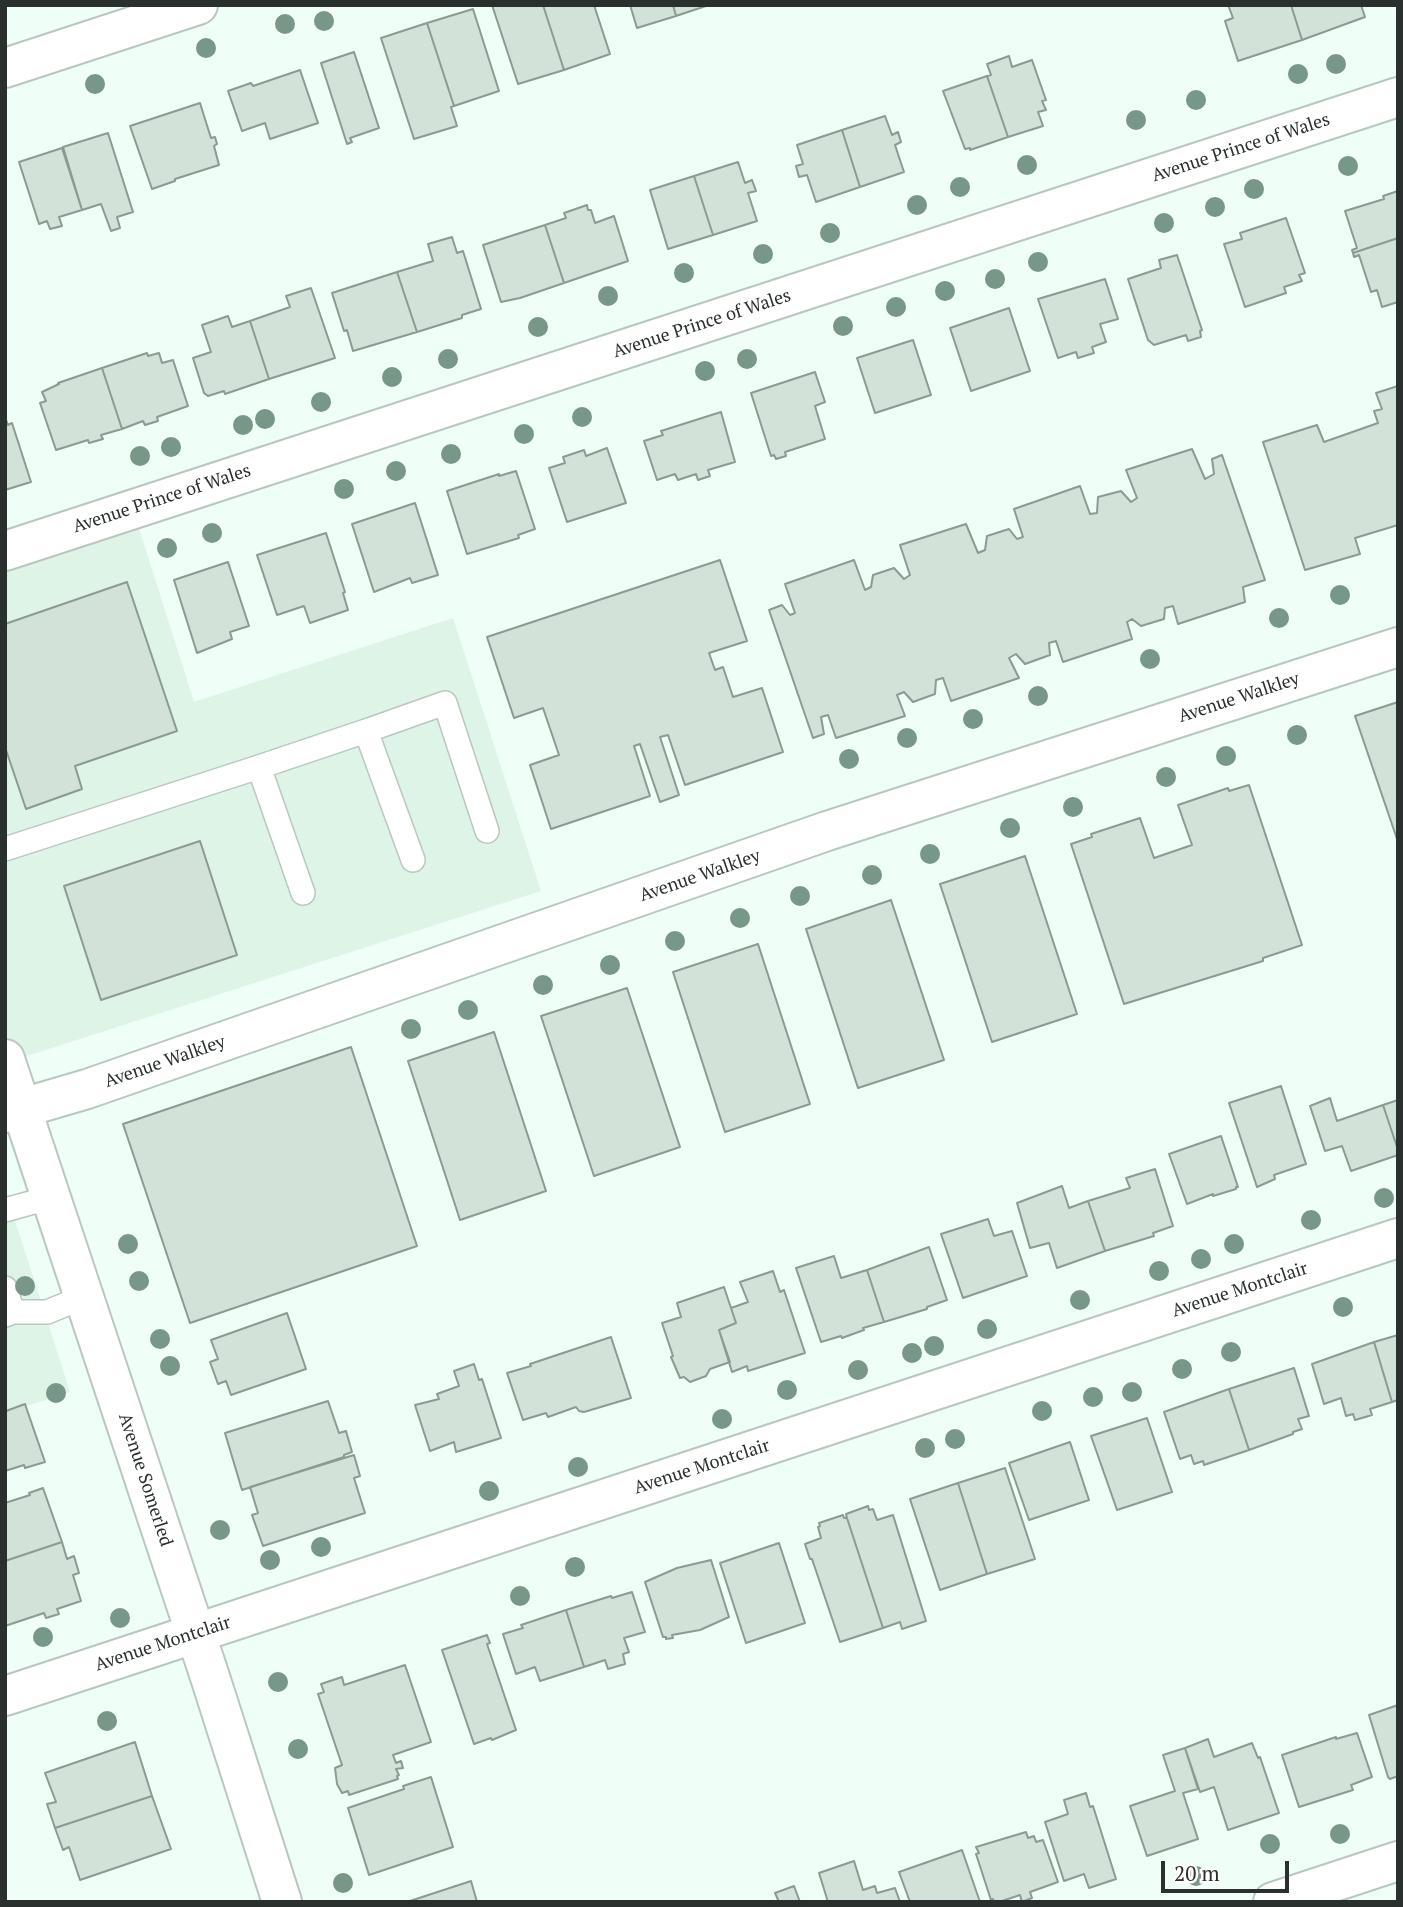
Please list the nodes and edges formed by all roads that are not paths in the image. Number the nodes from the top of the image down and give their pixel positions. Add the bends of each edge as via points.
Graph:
1 (198, 5) edge
2 (5, 68) edge
3 (1398, 97) edge
4 (5, 551) edge
5 (1398, 647) edge
6 (366, 731) junction
7 (260, 768) junction
8 (487, 831) dead end
9 (5, 849) edge
10 (413, 860) dead end
11 (303, 893) dead end
12 (5, 1059) edge
13 (14, 1111) edge
14 (52, 1197) junction
15 (5, 1210) edge
16 (1398, 1238) edge
17 (5, 1288) edge
18 (84, 1297) junction
19 (9, 1313) edge
20 (195, 1633) junction
21 (5, 1696) edge
22 (1398, 1860) edge
23 (282, 1902) edge
24 (1273, 1902) edge

1 - 2 street
3 - 4 street, Avenue Prince of Wales
5 - 13 street, Avenue Walkley via 827,831 87,1090
6 - 7 lane
6 - 8 lane via 445,703
6 - 10 lane
7 - 9 lane
7 - 11 lane
12 - 13 street, Avenue Somerled
13 - 14 street, Avenue Somerled
14 - 15 lane
14 - 18 street, Avenue Somerled
16 - 20 street, Avenue Montclair
17 - 19 lane
18 - 19 lane via 47,1312
18 - 20 street, Avenue Somerled
20 - 21 street, Avenue Montclair
20 - 23 street, Avenue Somerled
22 - 24 street

